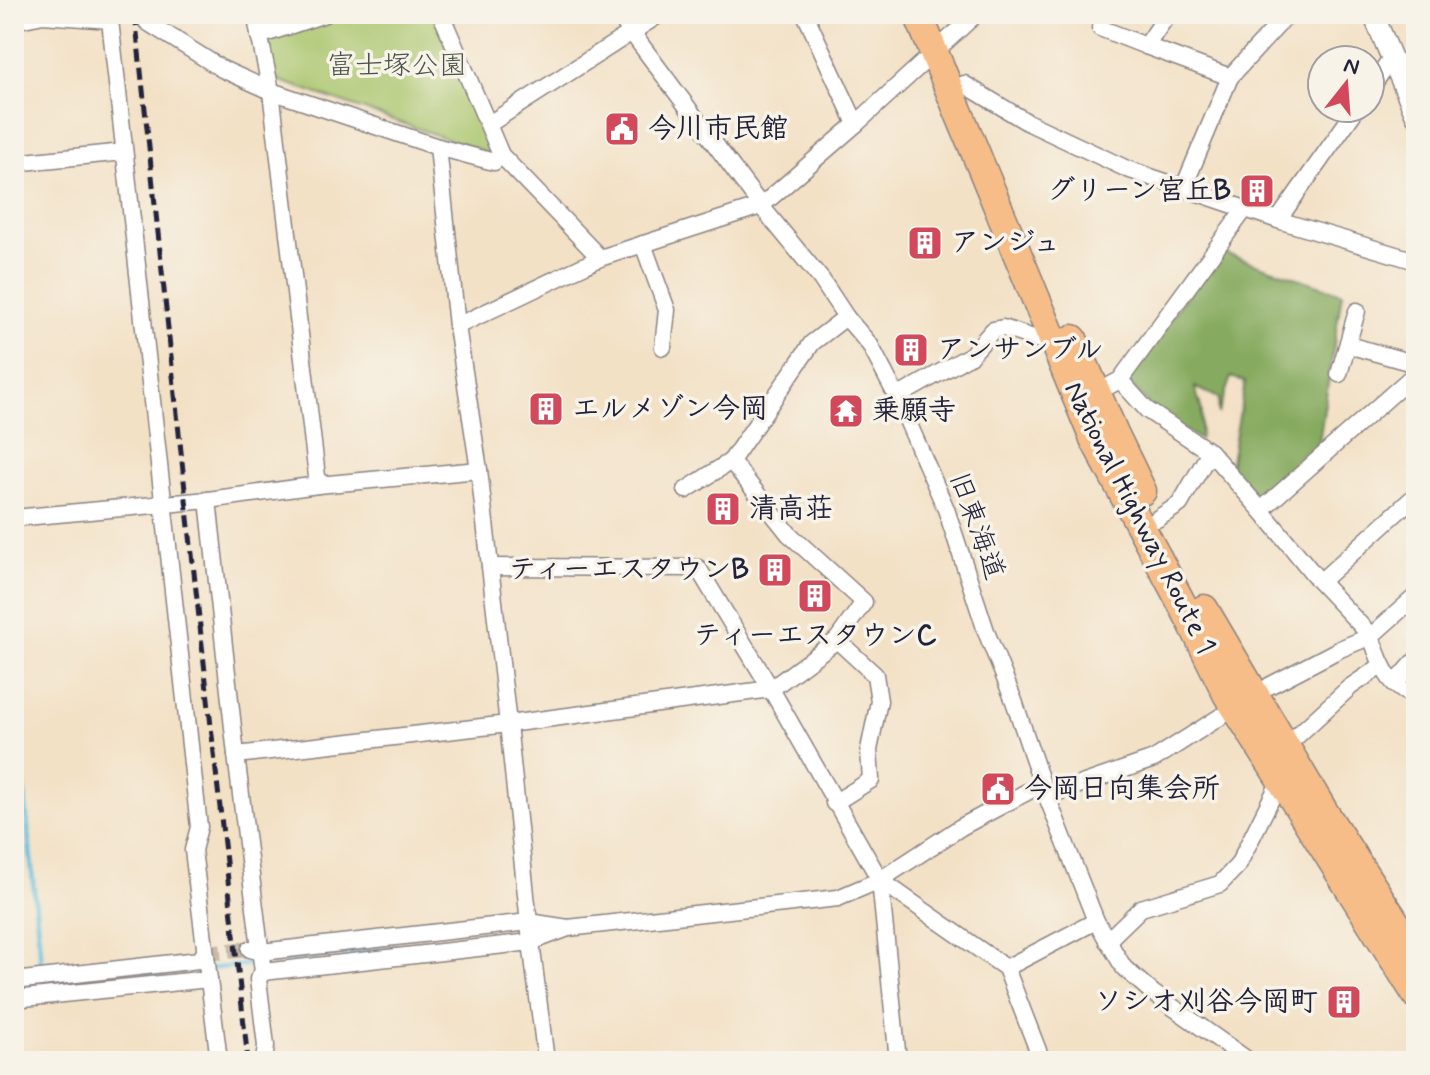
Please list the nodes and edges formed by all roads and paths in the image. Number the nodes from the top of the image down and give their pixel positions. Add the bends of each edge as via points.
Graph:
1 (146, 14) edge
2 (255, 14) edge
3 (325, 14) edge
4 (441, 14) edge
5 (618, 14) edge
6 (660, 14) edge
7 (805, 14) edge
8 (918, 14) edge
9 (937, 14) edge
10 (976, 14) edge
11 (1168, 14) edge
12 (1288, 14) edge
13 (43, 15) edge
14 (1376, 15) edge
15 (14, 21) edge
16 (1100, 28) dead end
17 (632, 33) junction
18 (259, 36) junction
19 (1146, 46) junction
20 (940, 47) junction
21 (1391, 59) junction
22 (1386, 66) edge
23 (1230, 77) junction
24 (964, 84) junction
25 (271, 91) junction
26 (1416, 115) edge
27 (489, 124) junction
28 (856, 124) junction
29 (1346, 124) edge
30 (438, 147) junction
31 (124, 152) junction
32 (501, 155) junction
33 (14, 163) edge
34 (1183, 189) junction
35 (761, 206) junction
36 (1245, 209) junction
37 (1278, 220) junction
38 (643, 244) junction
39 (600, 258) junction
40 (1416, 261) edge
41 (1357, 311) dead end
42 (846, 317) junction
43 (457, 326) junction
44 (1055, 345) junction
45 (1348, 345) junction
46 (663, 347) dead end
47 (1416, 364) edge
48 (1416, 373) edge
49 (1339, 374) dead end
50 (1108, 386) junction
51 (897, 397) junction
52 (1210, 452) junction
53 (731, 461) junction
54 (479, 470) junction
55 (318, 485) junction
56 (686, 490) dead end
57 (1416, 495) edge
58 (208, 500) junction
59 (163, 503) junction
60 (1261, 510) junction
61 (14, 518) edge
62 (1157, 519) junction
63 (490, 567) junction
64 (1320, 582) junction
65 (1416, 596) edge
66 (1371, 636) junction
67 (837, 640) junction
68 (1416, 660) edge
69 (1381, 666) junction
70 (1395, 684) junction
71 (1269, 686) dead end
72 (771, 689) junction
73 (1416, 696) edge
74 (1220, 717) dead end
75 (508, 724) junction
76 (1286, 746) junction
77 (236, 755) junction
78 (1281, 779) junction
79 (1044, 790) junction
80 (834, 803) junction
81 (880, 880) junction
82 (1096, 921) junction
83 (529, 922) junction
84 (568, 928) junction
85 (1107, 941) junction
86 (531, 942) junction
87 (256, 950) junction
88 (205, 953) junction
89 (1416, 954) edge
90 (1006, 968) junction
91 (263, 972) junction
92 (209, 979) junction
93 (14, 981) edge
94 (1416, 994) edge
95 (14, 999) edge
96 (219, 1061) edge
97 (264, 1061) edge
98 (546, 1061) edge
99 (898, 1061) edge
100 (1042, 1061) edge
101 (1249, 1061) edge

1 - 25 street via 147,22 222,69
2 - 18 street
3 - 18 street
4 - 27 street
5 - 17 street, 旧東海道
6 - 17 street
7 - 28 street
8 - 20 highway, National Highway Route 1
9 - 20 highway, National Highway Route 1
10 - 20 street
11 - 19 street
12 - 23 street
13 - 15 street
13 - 31 street via 110,20
14 - 21 street
16 - 19 street
17 - 27 street
17 - 35 street, 旧東海道
18 - 25 street
19 - 23 street
20 - 24 highway, National Highway Route 1
20 - 28 street
20 - 44 highway, National Highway Route 1
21 - 22 street
21 - 26 street
23 - 34 street
24 - 34 street via 1027,122
24 - 50 highway, National Highway Route 1
25 - 30 street
25 - 55 street
27 - 32 street
28 - 35 street
29 - 37 street
30 - 32 street via 494,162
30 - 43 street
31 - 33 street
31 - 59 street
32 - 39 street
34 - 36 street
35 - 38 street
35 - 42 street, 旧東海道
36 - 37 street
36 - 50 street
37 - 40 street
38 - 39 street
38 - 46 street via 667,310
39 - 43 street
41 - 45 street
42 - 51 street, 旧東海道 via 870,345
42 - 53 street via 812,343
43 - 54 street
44 - 51 street via 1003,328 993,330 971,355
44 - 78 highway, National Highway Route 1 via 1100,452 1227,694
45 - 47 street
45 - 49 street
48 - 60 street
50 - 52 street
50 - 62 highway, National Highway Route 1 via 1114,433
51 - 79 street, 旧東海道 via 946,509
52 - 60 street
52 - 62 street via 1180,504
53 - 56 street
53 - 67 street via 789,534 864,602
54 - 55 street
54 - 63 street
55 - 58 street
57 - 64 street
58 - 59 street
58 - 77 street
59 - 61 street
59 - 88 street via 199,827 193,850
60 - 64 street
62 - 76 highway, National Highway Route 1 via 1207,616
63 - 72 street via 698,568
63 - 75 street
64 - 66 street
65 - 66 street
66 - 69 street
66 - 71 street
67 - 72 street
67 - 80 street via 875,675 879,701 869,750 871,780
68 - 70 street
69 - 70 street
69 - 76 street
70 - 73 street
72 - 75 street
72 - 80 street
74 - 79 street via 1154,759
75 - 77 street
75 - 83 street
76 - 89 highway, National Highway Route 1
77 - 87 street
78 - 85 street via 1238,865 1220,884 1141,908
78 - 94 highway, National Highway Route 1
79 - 81 street via 961,827
79 - 82 street, 旧東海道
80 - 81 street
81 - 84 street via 838,898
81 - 90 street
81 - 99 street
82 - 85 street, 旧東海道
82 - 90 street
83 - 84 street
83 - 86 street
83 - 87 street
84 - 86 street
85 - 101 street, 旧東海道 via 1124,968 1153,993
86 - 91 street
86 - 98 street
87 - 91 street
88 - 92 street
88 - 93 street via 199,960
90 - 100 street
91 - 97 street via 258,979
92 - 95 street
92 - 96 street

